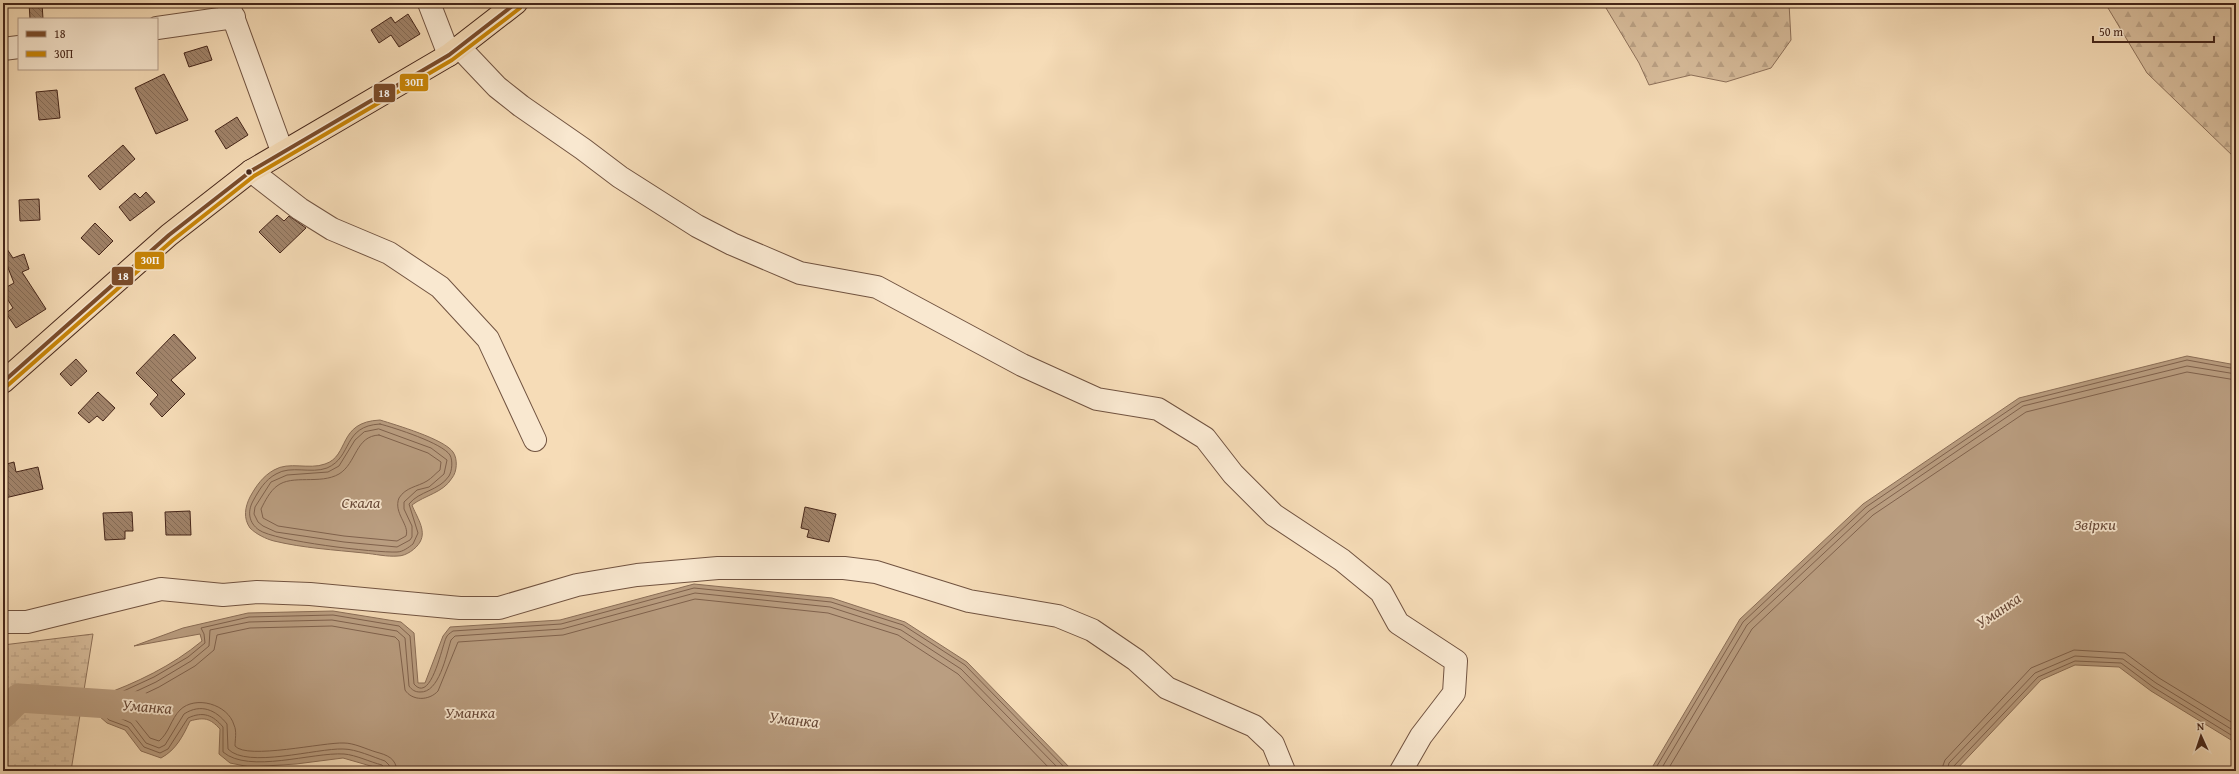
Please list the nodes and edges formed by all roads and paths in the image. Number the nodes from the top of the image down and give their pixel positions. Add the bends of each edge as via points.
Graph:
1 (429, 3) edge
2 (516, 3) edge
3 (231, 10) edge
4 (158, 28) edge
5 (18, 47) edge
6 (3, 49) edge
7 (454, 51) junction
8 (282, 151) junction
9 (251, 171) junction
10 (3, 382) edge
11 (535, 440) dead end
12 (3, 622) edge
13 (1284, 771) edge
14 (1401, 771) edge

1 - 7 street
2 - 7 main road
3 - 4 street
3 - 8 street
5 - 6 street
7 - 8 main road
7 - 14 street via 521,106 620,177 725,241 800,273 877,287 908,306 1042,374 1097,399 1158,409 1205,438 1233,474 1274,515 1342,560 1381,592 1398,623 1456,661 1454,693 1421,736
8 - 9 main road
9 - 10 main road via 169,235
9 - 11 street via 300,209 332,229 389,253 440,287 488,339
12 - 13 street via 27,622 161,589 224,595 257,592 310,594 460,608 499,608 577,585 636,575 718,568 844,568 876,572 969,600 1058,616 1092,630 1136,660 1167,688 1254,726 1273,744

